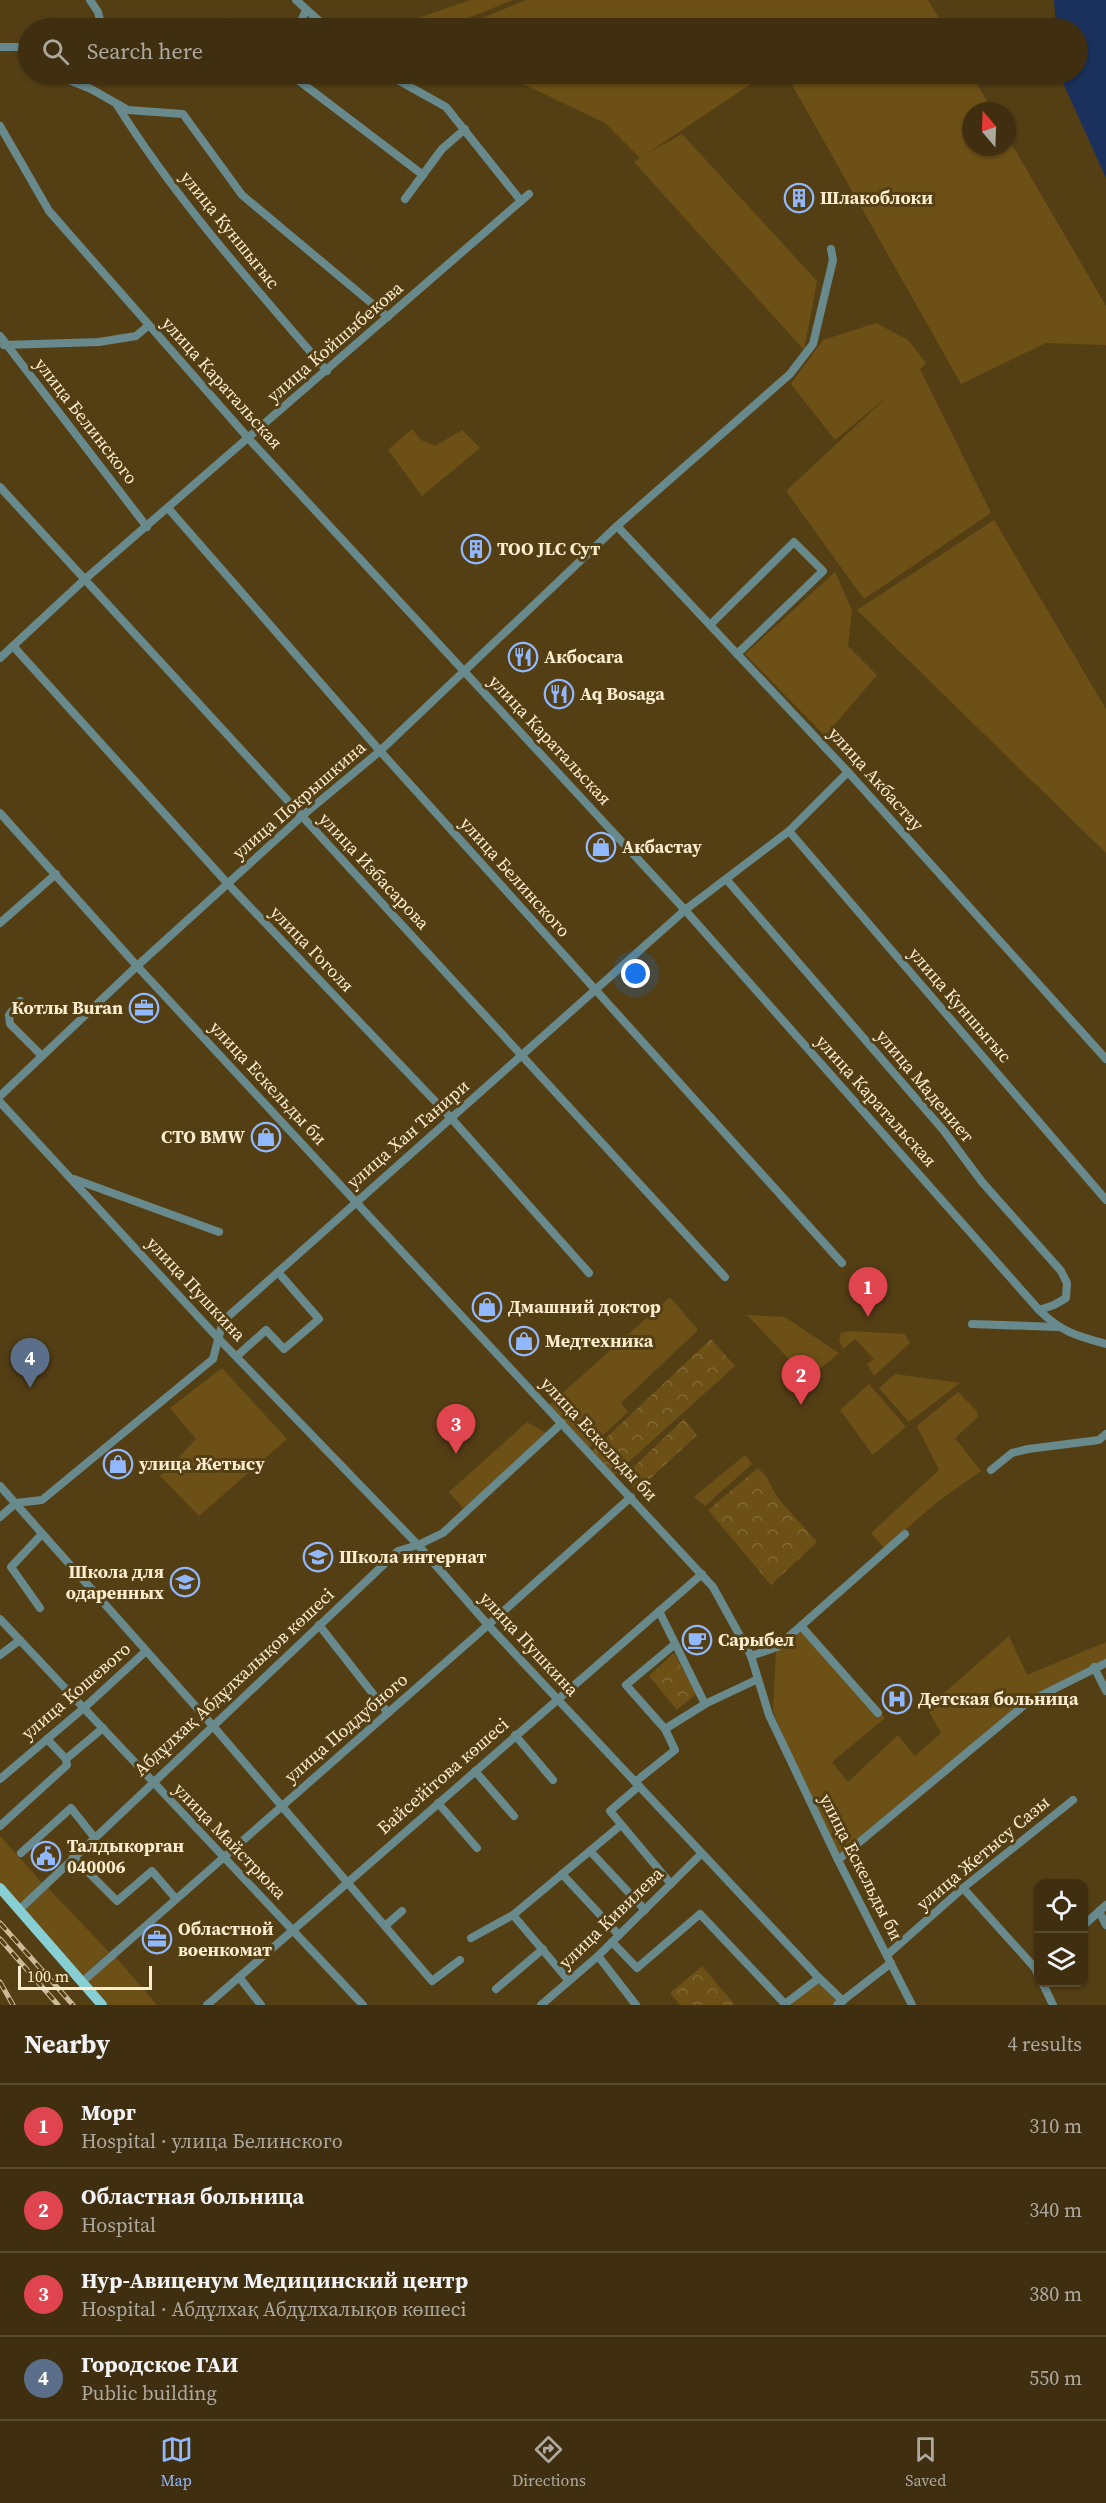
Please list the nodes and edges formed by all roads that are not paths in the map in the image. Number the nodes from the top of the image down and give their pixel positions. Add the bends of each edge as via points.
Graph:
1 (90, 0) edge
2 (296, 0) edge
3 (306, 10) junction
4 (100, 18) edge
5 (302, 18) edge
6 (315, 18) edge
7 (0, 46) edge
8 (18, 47) edge
9 (75, 84) edge
10 (303, 84) edge
11 (405, 84) edge
12 (116, 104) junction
13 (0, 126) edge
14 (465, 129) junction
15 (423, 174) junction
16 (529, 194) dead end
17 (405, 199) dead end
18 (521, 201) junction
19 (831, 249) dead end
20 (388, 317) junction
21 (149, 325) junction
22 (0, 336) edge
23 (3, 345) edge
24 (327, 371) junction
25 (249, 439) junction
26 (0, 487) edge
27 (168, 508) junction
28 (147, 526) junction
29 (617, 526) junction
30 (84, 580) junction
31 (710, 625) junction
32 (13, 646) junction
33 (737, 654) junction
34 (1, 655) edge
35 (465, 672) junction
36 (380, 751) junction
37 (848, 772) junction
38 (0, 813) edge
39 (302, 816) junction
40 (789, 831) junction
41 (56, 874) junction
42 (726, 879) junction
43 (228, 884) junction
44 (685, 910) junction
45 (0, 923) edge
46 (137, 966) junction
47 (594, 991) junction
48 (20, 1001) dead end
49 (522, 1055) junction
50 (42, 1056) junction
51 (1106, 1059) edge
52 (0, 1096) edge
53 (0, 1102) edge
54 (451, 1118) junction
55 (70, 1178) junction
56 (1106, 1200) edge
57 (356, 1201) junction
58 (219, 1232) dead end
59 (842, 1263) dead end
60 (278, 1272) junction
61 (589, 1273) dead end
62 (725, 1277) dead end
63 (1039, 1310) junction
64 (972, 1324) dead end
65 (1057, 1327) junction
66 (218, 1337) junction
67 (1106, 1344) edge
68 (237, 1356) junction
69 (562, 1423) junction
70 (1106, 1434) edge
71 (991, 1470) dead end
72 (0, 1486) edge
73 (630, 1497) junction
74 (16, 1503) junction
75 (0, 1517) edge
76 (42, 1534) junction
77 (905, 1534) dead end
78 (418, 1545) junction
79 (702, 1574) junction
80 (40, 1608) dead end
81 (659, 1611) junction
82 (0, 1619) edge
83 (319, 1625) junction
84 (488, 1625) junction
85 (801, 1626) junction
86 (20, 1640) junction
87 (675, 1644) junction
88 (146, 1651) junction
89 (0, 1655) edge
90 (752, 1656) junction
91 (1106, 1663) edge
92 (1094, 1667) junction
93 (758, 1679) junction
94 (1106, 1691) edge
95 (557, 1699) junction
96 (705, 1704) junction
97 (85, 1707) junction
98 (388, 1713) junction
99 (878, 1713) dead end
100 (213, 1726) junction
101 (103, 1728) junction
102 (665, 1729) junction
103 (515, 1736) junction
104 (47, 1739) junction
105 (66, 1759) junction
106 (475, 1771) junction
107 (0, 1779) edge
108 (553, 1780) dead end
109 (151, 1782) junction
110 (637, 1784) junction
111 (1073, 1800) dead end
112 (438, 1803) junction
113 (282, 1806) junction
114 (514, 1816) dead end
115 (621, 1825) junction
116 (0, 1826) edge
117 (94, 1837) junction
118 (477, 1848) dead end
119 (590, 1851) junction
120 (21, 1853) dead end
121 (701, 1854) junction
122 (74, 1857) junction
123 (223, 1857) junction
124 (838, 1860) junction
125 (562, 1874) junction
126 (348, 1882) junction
127 (671, 1884) junction
128 (0, 1888) edge
129 (963, 1888) junction
130 (176, 1899) junction
131 (1102, 1908) edge
132 (19, 1910) junction
133 (645, 1910) junction
134 (402, 1911) dead end
135 (513, 1915) junction
136 (1088, 1921) edge
137 (475, 1922) dead end
138 (1106, 1925) edge
139 (385, 1926) junction
140 (292, 1930) junction
141 (482, 1932) junction
142 (471, 1938) dead end
143 (616, 1939) junction
144 (543, 1949) junction
145 (598, 1956) junction
146 (889, 1959) junction
147 (459, 1960) dead end
148 (1034, 1966) edge
149 (817, 1976) junction
150 (239, 1977) junction
151 (569, 1981) junction
152 (82, 1982) junction
153 (1044, 1987) edge
154 (496, 1989) dead end
155 (840, 2003) edge
156 (102, 2005) edge
157 (207, 2005) edge
158 (261, 2005) edge
159 (363, 2005) edge
160 (541, 2005) edge
161 (636, 2005) edge
162 (912, 2005) edge
163 (1053, 2005) edge

1 - 4 street
2 - 3 street
3 - 5 street
3 - 6 street
7 - 8 street
9 - 12 street
10 - 15 street
11 - 14 street via 446,107
12 - 20 street via 128,110 183,114 242,195
12 - 24 street, улица Куншыгыс via 147,154
13 - 21 street, улица Каратальская via 49,211
14 - 15 street via 442,149
14 - 18 street
15 - 17 street
16 - 18 street, улица Койшыбекова
18 - 20 street, улица Койшыбекова
19 - 29 street, улица Покрышкина via 833,260 813,344 790,374
20 - 24 street, улица Койшыбекова
21 - 23 street via 136,336 99,342
21 - 25 street, улица Каратальская
22 - 23 street, улица Белинского
23 - 28 street, улица Белинского
24 - 25 street, улица Койшыбекова
25 - 27 street, улица Койшыбекова
25 - 35 street, улица Каратальская
26 - 30 street, улица Избасарова
27 - 28 street, улица Койшыбекова
27 - 36 street, улица Белинского
28 - 30 street, улица Койшыбекова
29 - 31 street, улица Акбастау
29 - 35 street, улица Покрышкина
30 - 32 street, улица Койшыбекова
30 - 39 street, улица Избасарова
31 - 33 street, улица Акбастау
31 - 33 street via 794,542 823,571
32 - 34 street, улица Койшыбекова
32 - 43 street, улица Гоголя
33 - 37 street, улица Акбастау
35 - 36 street, улица Покрышкина
35 - 44 street, улица Каратальская
36 - 39 street, улица Покрышкина
36 - 47 street, улица Белинского
37 - 40 street, улица Хан Танири
37 - 51 street, улица Акбастау
38 - 41 street, улица Ескельды би
39 - 43 street, улица Покрышкина
39 - 49 street, улица Избасарова
40 - 42 street, улица Хан Танири
40 - 56 street, улица Куншыгыс
41 - 45 street
41 - 46 street, улица Ескельды би
42 - 44 street, улица Хан Танири
42 - 63 street, улица Мадениет via 1061,1271 1067,1283 1066,1298
43 - 46 street, улица Покрышкина
43 - 54 street, улица Гоголя
44 - 47 street, улица Хан Танири
44 - 63 street, улица Каратальская
46 - 50 street, улица Покрышкина
46 - 57 street, улица Ескельды би
47 - 49 street, улица Хан Танири
47 - 59 street, улица Белинского
48 - 50 street via 9,1015 10,1024
49 - 54 street, улица Хан Танири
49 - 62 street, улица Избасарова
50 - 52 street, улица Покрышкина
53 - 55 street, улица Пушкина
54 - 57 street, улица Хан Танири
54 - 61 street, улица Гоголя
55 - 58 street, улица Пушкина
55 - 66 street, улица Пушкина
57 - 60 street, улица Хан Танири
57 - 69 street, улица Ескельды би
60 - 66 street, улица Хан Танири via 223,1321
60 - 68 street via 319,1319 284,1349 266,1330
63 - 65 street, улица Каратальская
64 - 65 street
65 - 67 street, улица Каратальская via 1070,1335
66 - 68 street, улица Пушкина
66 - 74 street, улица Хан Танири via 213,1359 58,1487 42,1500
68 - 78 street, улица Пушкина
69 - 73 street, улица Ескельды би
69 - 78 street, Абдұлхақ Абдұлхалықов көшесі via 443,1533
70 - 71 street via 1099,1440 1012,1453
72 - 74 street
73 - 79 street, улица Ескельды би
73 - 84 street, улица Поддубного
74 - 75 street
74 - 76 street
76 - 80 street via 11,1567
76 - 88 street
77 - 85 street
78 - 83 street, Абдұлхақ Абдұлхалықов көшесі via 398,1551
78 - 84 street, улица Пушкина
79 - 81 street, Байсейітова көшесі
79 - 90 street, улица Ескельды би
81 - 87 street
81 - 95 street, Байсейітова көшесі
82 - 86 street, улица Майстрюка
83 - 98 street
83 - 100 street, Абдұлхақ Абдұлхалықов көшесі
84 - 95 street, улица Пушкина
84 - 98 street, улица Поддубного
85 - 90 street via 777,1647
85 - 99 street
86 - 89 street
86 - 97 street, улица Майстрюка
87 - 96 street
87 - 102 street via 626,1685
88 - 97 street, улица Кошевого
88 - 100 street
90 - 93 street, улица Ескельды би
91 - 92 street
92 - 94 street
92 - 124 street via 1029,1702
93 - 96 street
93 - 124 street, улица Ескельды би via 769,1715
95 - 103 street, Байсейітова көшесі
95 - 110 street, улица Пушкина
96 - 102 street
97 - 101 street, улица Майстрюка
97 - 104 street, улица Кошевого
98 - 113 street, улица Поддубного
100 - 109 street, Абдұлхақ Абдұлхалықов көшесі
100 - 113 street
101 - 105 street
101 - 109 street, улица Майстрюка
102 - 110 street via 675,1750
103 - 106 street, Байсейітова көшесі
103 - 108 street
104 - 105 street
104 - 107 street, улица Кошевого
105 - 116 street via 67,1765
106 - 112 street, Байсейітова көшесі
106 - 114 street
109 - 117 street, Абдұлхақ Абдұлхалықов көшесі
109 - 123 street, улица Майстрюка
110 - 115 street via 610,1811
110 - 121 street, улица Пушкина
111 - 129 street, улица Жетысу Сазы
112 - 118 street
112 - 126 street, Байсейітова көшесі
113 - 123 street, улица Поддубного
113 - 126 street
115 - 119 street
115 - 127 street
117 - 120 street via 71,1808
117 - 122 street, Абдұлхақ Абдұлхалықов көшесі
119 - 125 street
119 - 133 street
121 - 127 street, улица Кивилева
121 - 149 street, улица Пушкина
122 - 130 street via 117,1901 152,1871
122 - 132 street, Абдұлхақ Абдұлхалықов көшесі
123 - 130 street, улица Поддубного
123 - 140 street, улица Майстрюка
124 - 146 street, улица Ескельды би
125 - 135 street
125 - 143 street
126 - 139 street
126 - 140 street, Байсейітова көшесі
127 - 133 street, улица Кивилева
128 - 132 main road
129 - 146 street, улица Жетысу Сазы
129 - 148 street
130 - 152 street, улица Поддубного
131 - 136 street
131 - 138 street
132 - 152 main road
133 - 143 street, улица Кивилева
134 - 139 street
135 - 141 street
135 - 144 street
137 - 141 street
139 - 147 street via 432,1981
140 - 150 street, Байсейітова көшесі
140 - 159 street, улица Майстрюка
141 - 142 street
143 - 145 street, улица Кивилева
143 - 149 street via 638,1968 700,1914 785,2004
144 - 151 street
144 - 154 street
145 - 151 street, улица Кивилева
145 - 161 street
146 - 155 street, улица Жетысу Сазы
146 - 162 street, улица Ескельды би
149 - 155 street, улица Пушкина
150 - 157 street, Байсейітова көшесі
150 - 158 street
151 - 160 street, улица Кивилева
152 - 156 main road
153 - 163 street

